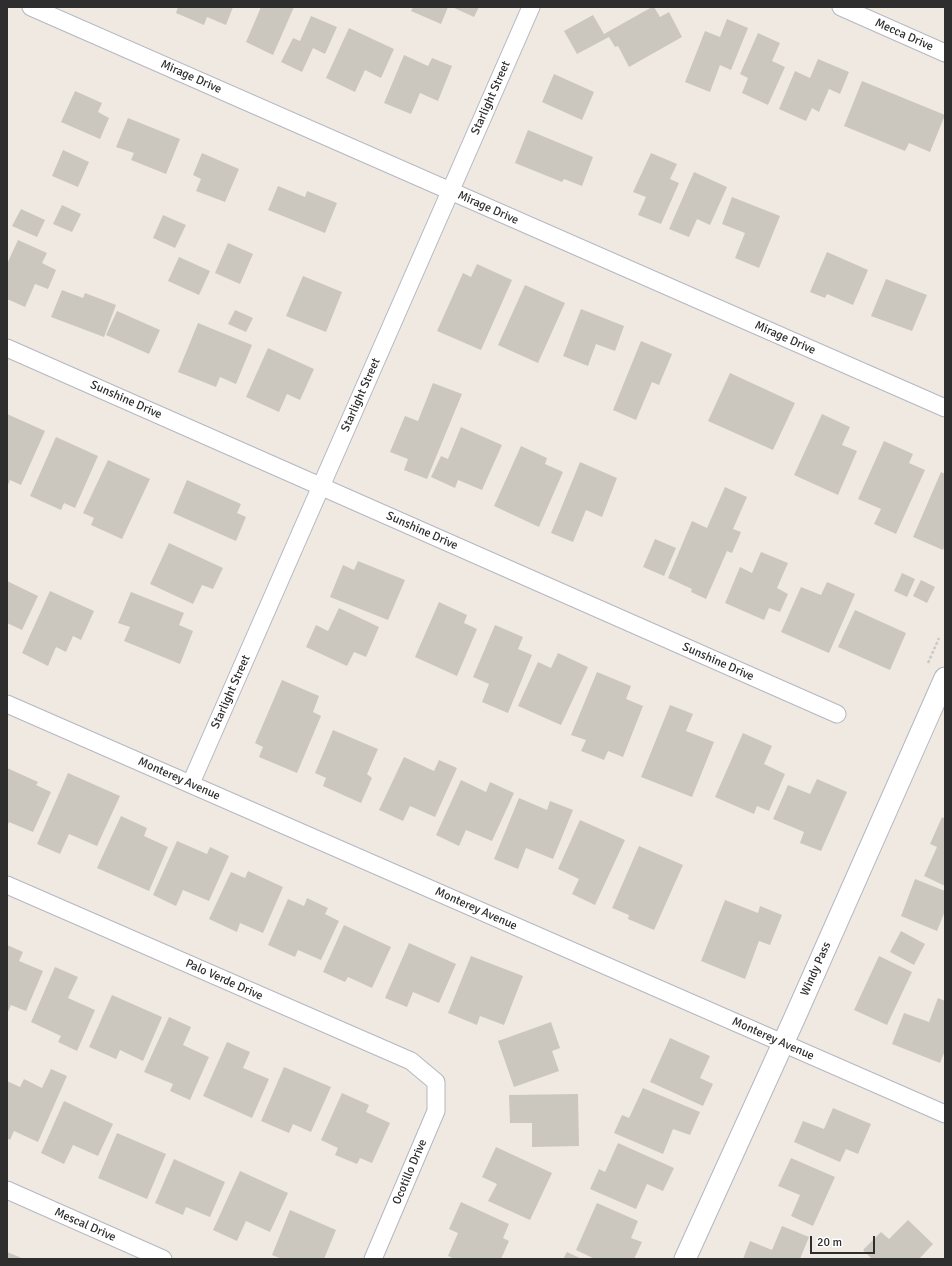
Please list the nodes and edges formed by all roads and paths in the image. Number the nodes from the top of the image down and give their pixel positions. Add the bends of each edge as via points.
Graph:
1 (31, 7) edge
2 (531, 7) edge
3 (841, 7) edge
4 (945, 53) edge
5 (450, 191) junction
6 (7, 348) edge
7 (945, 408) edge
8 (321, 486) junction
9 (945, 678) edge
10 (7, 704) edge
11 (837, 714) dead end
12 (191, 783) junction
13 (7, 885) edge
14 (783, 1043) junction
15 (436, 1082) joint
16 (945, 1114) edge
17 (7, 1190) edge
18 (163, 1259) edge
19 (373, 1259) edge
20 (685, 1259) edge

1 - 5 street, Mirage Drive
2 - 5 street, Starlight Street
3 - 4 street, Mecca Drive
5 - 7 street, Mirage Drive
5 - 8 street, Starlight Street
6 - 8 street, Sunshine Drive
8 - 11 street, Sunshine Drive
8 - 12 street, Starlight Street
9 - 14 street, Windy Pass
10 - 12 street, Monterey Avenue
12 - 14 street, Monterey Avenue
13 - 15 street, Palo Verde Drive via 411,1061
14 - 16 street, Monterey Avenue
14 - 20 street, Windy Pass
15 - 19 street, Ocotillo Drive via 436,1111
17 - 18 street, Mescal Drive

